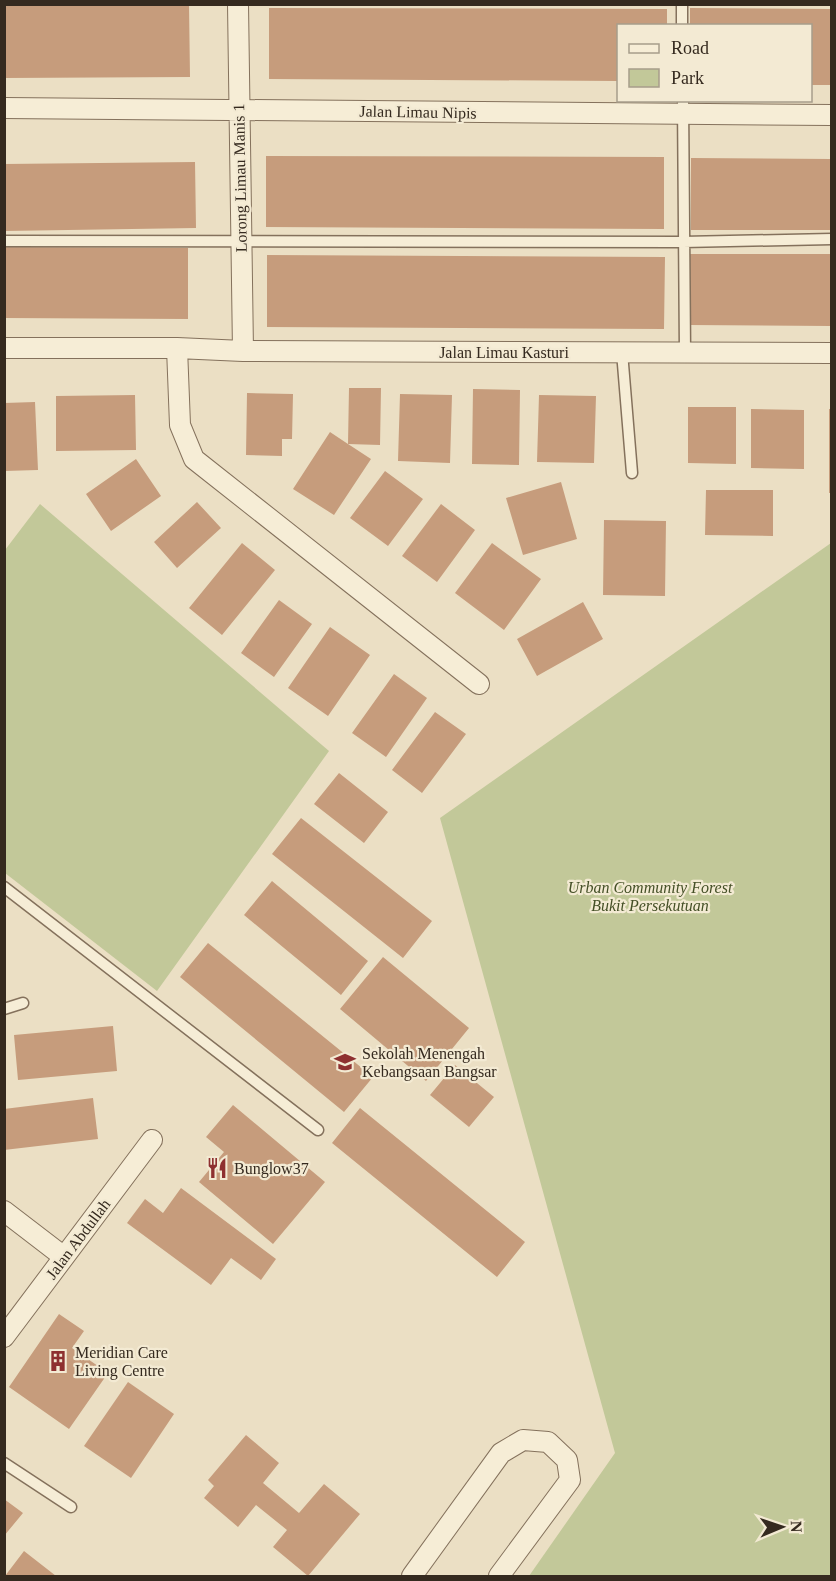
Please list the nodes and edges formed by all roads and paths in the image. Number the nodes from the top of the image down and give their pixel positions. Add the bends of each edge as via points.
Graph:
1 (238, 4) edge
2 (682, 4) edge
3 (682, 24) edge
4 (683, 107) edge
5 (4, 108) edge
6 (239, 110) junction
7 (831, 115) edge
8 (831, 239) edge
9 (4, 242) edge
10 (241, 242) junction
11 (683, 242) junction
12 (4, 348) edge
13 (177, 348) junction
14 (243, 351) junction
15 (622, 352) junction
16 (684, 353) junction
17 (831, 353) edge
18 (632, 473) dead end
19 (479, 684) dead end
20 (4, 887) edge
21 (23, 1003) dead end
22 (4, 1009) edge
23 (318, 1130) dead end
24 (152, 1140) dead end
25 (4, 1211) edge
26 (64, 1257) junction
27 (4, 1337) edge
28 (4, 1463) edge
29 (71, 1507) dead end
30 (412, 1576) edge
31 (499, 1576) edge

1 - 6 street, Lorong Limau Manis 1
2 - 3 lane
4 - 6 street, Jalan Limau Nipis
4 - 7 street, Jalan Limau Nipis
4 - 11 lane
5 - 6 street, Jalan Limau Nipis
6 - 10 street, Lorong Limau Manis 1
8 - 11 lane
9 - 10 lane
10 - 11 lane
10 - 14 street, Lorong Limau Manis 1
11 - 16 lane
12 - 13 street, Jalan Limau Kasturi
13 - 14 street, Jalan Limau Kasturi
13 - 19 street via 180,425 194,459
14 - 15 street, Jalan Limau Kasturi
15 - 16 street, Jalan Limau Kasturi
15 - 18 lane
16 - 17 street, Jalan Limau Kasturi
20 - 23 lane
21 - 22 lane
24 - 26 street, Jalan Abdullah
25 - 26 street
26 - 27 street, Jalan Abdullah
28 - 29 lane
30 - 31 street via 501,1453 523,1440 549,1442 567,1460 570,1480

